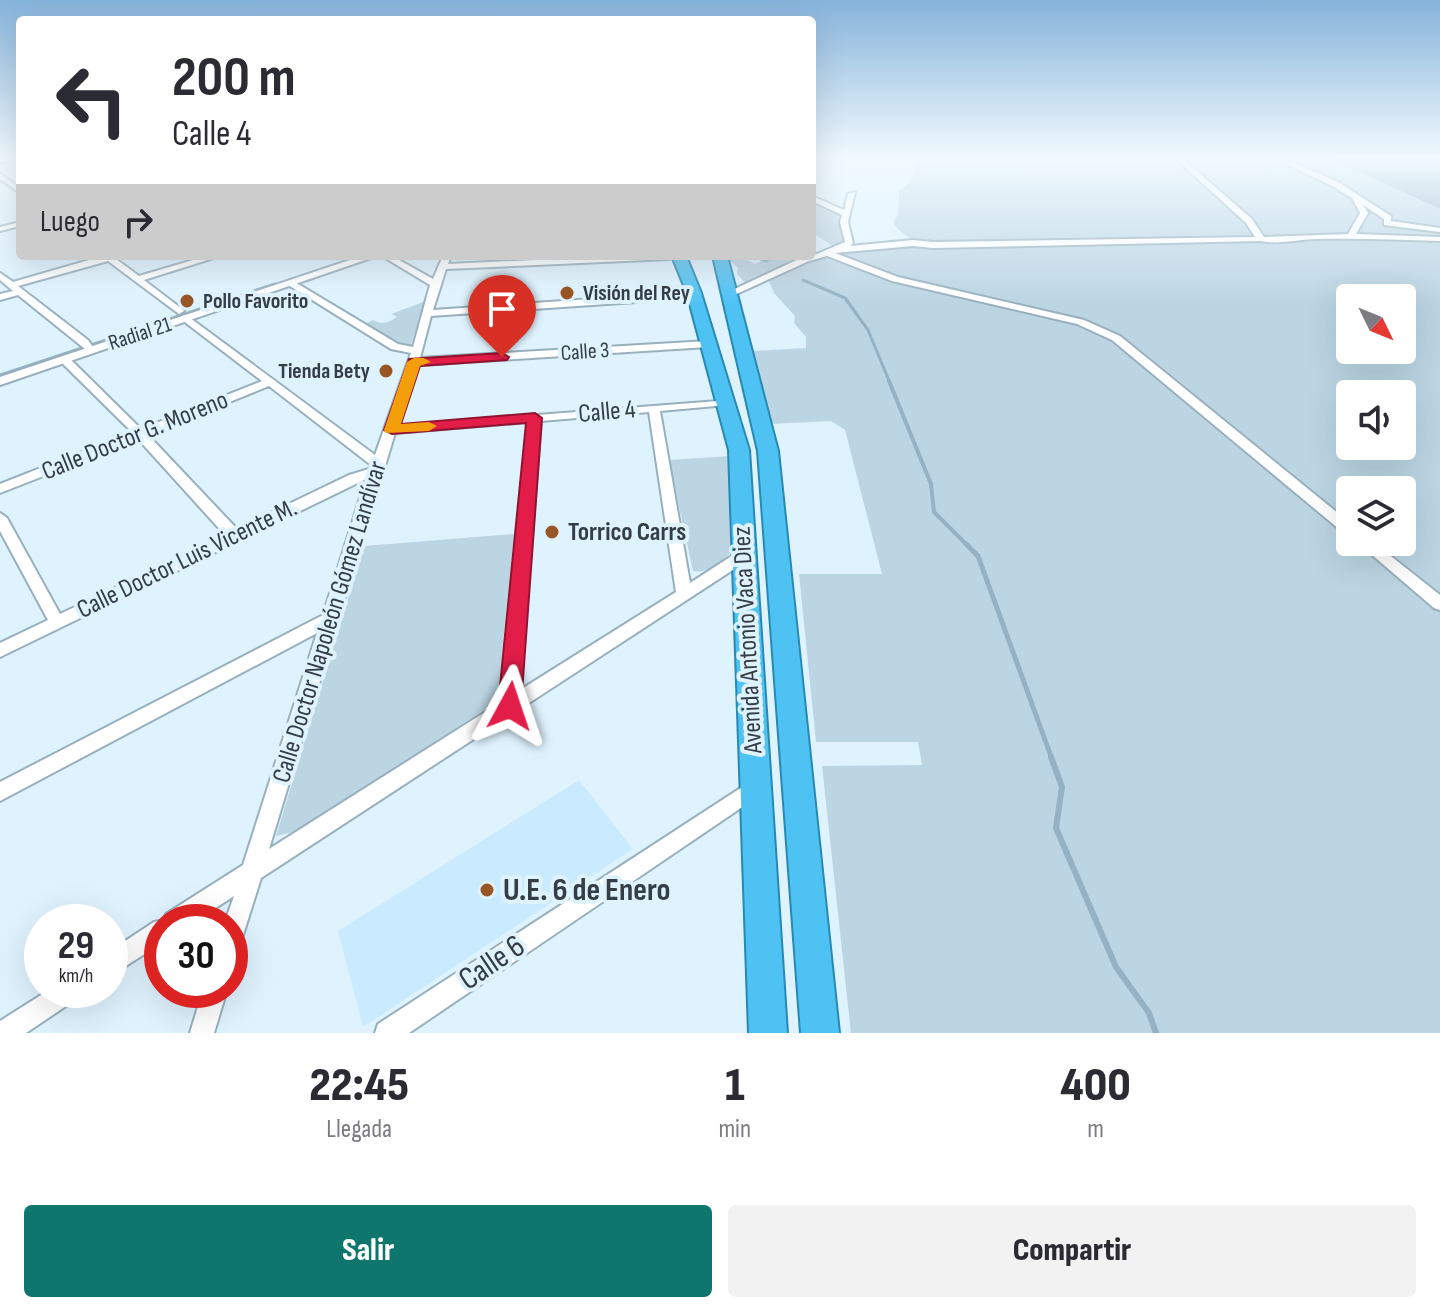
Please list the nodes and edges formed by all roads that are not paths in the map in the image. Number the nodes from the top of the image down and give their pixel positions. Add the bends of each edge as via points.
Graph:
1 (832, 207) edge
2 (849, 207) edge
3 (1233, 207) edge
4 (1360, 207) edge
5 (1371, 207) edge
6 (847, 214) junction
7 (1440, 230) edge
8 (1351, 236) junction
9 (1261, 239) junction
10 (1440, 239) edge
11 (840, 249) junction
12 (828, 253) junction
13 (816, 256) edge
14 (99, 260) edge
15 (112, 260) edge
16 (202, 260) edge
17 (336, 260) edge
18 (360, 260) edge
19 (396, 260) edge
20 (445, 260) edge
21 (624, 260) edge
22 (681, 260) edge
23 (721, 260) edge
24 (804, 260) edge
25 (0, 276) edge
26 (438, 276) junction
27 (138, 279) junction
28 (290, 283) junction
29 (14, 289) junction
30 (729, 294) junction
31 (695, 295) junction
32 (0, 297) edge
33 (234, 297) junction
34 (429, 313) junction
35 (183, 314) junction
36 (708, 344) junction
37 (86, 346) junction
38 (415, 357) junction
39 (64, 359) junction
40 (0, 369) edge
41 (0, 381) edge
42 (270, 382) junction
43 (727, 402) junction
44 (654, 408) junction
45 (535, 418) junction
46 (392, 430) junction
47 (140, 434) junction
48 (377, 468) junction
49 (0, 489) edge
50 (0, 518) edge
51 (1336, 519) edge
52 (235, 536) junction
53 (743, 556) junction
54 (1381, 556) edge
55 (684, 594) junction
56 (1440, 604) edge
57 (330, 619) junction
58 (57, 622) junction
59 (0, 650) edge
60 (510, 706) junction
61 (756, 787) junction
62 (0, 792) edge
63 (253, 871) junction
64 (202, 904) edge
65 (242, 904) edge
66 (42, 1008) edge
67 (210, 1008) edge
68 (4, 1033) edge
69 (202, 1033) edge
70 (387, 1033) edge
71 (768, 1033) edge
72 (820, 1033) edge

1 - 6 street
2 - 6 street
3 - 9 street
4 - 8 street via 1364,213
5 - 7 street via 1384,214 1387,223
6 - 11 street via 849,243
8 - 9 street
8 - 10 street
9 - 11 street via 913,243
11 - 12 street
12 - 13 street
12 - 51 street via 895,279 1080,322 1116,338
14 - 29 street
15 - 27 street
16 - 27 street
17 - 33 street, Radial 21
18 - 28 street, Radial 21
19 - 26 street
20 - 26 street, Calle Doctor Napoleón Gómez Landívar
21 - 26 street
22 - 31 highway, Avenida Antonio Vaca Diez
23 - 30 highway, Avenida Antonio Vaca Diez
24 - 30 street
25 - 29 street
26 - 34 street, Calle Doctor Napoleón Gómez Landívar
27 - 35 street
28 - 33 street, Radial 21
28 - 38 street
29 - 32 street
29 - 37 street
30 - 72 highway, Avenida Antonio Vaca Diez via 768,451
31 - 34 street
31 - 36 highway, Avenida Antonio Vaca Diez
33 - 35 street, Radial 21
34 - 38 street, Calle Doctor Napoleón Gómez Landívar
35 - 37 street, Radial 21
35 - 42 street
36 - 38 street, Calle 3
36 - 43 highway, Avenida Antonio Vaca Diez
37 - 39 street, Radial 21
37 - 40 street, Radial 21
38 - 46 street, Calle Doctor Napoleón Gómez Landívar
39 - 41 street, Radial 21
39 - 47 street
42 - 47 street, Calle Doctor G. Moreno
42 - 48 street
43 - 44 street, Calle 4
43 - 53 highway, Avenida Antonio Vaca Diez via 739,450
44 - 45 street, Calle 4
44 - 55 street
45 - 46 street, Calle 4
45 - 60 street
46 - 48 street, Calle Doctor Napoleón Gómez Landívar
47 - 49 street, Calle Doctor G. Moreno
47 - 52 street
48 - 52 street, Calle Doctor Luis Vicente M.
48 - 57 street, Calle Doctor Napoleón Gómez Landívar
50 - 58 street
52 - 58 street, Calle Doctor Luis Vicente M.
53 - 55 street
53 - 61 highway, Avenida Antonio Vaca Diez
54 - 56 street
55 - 60 street
57 - 62 street
57 - 63 street, Calle Doctor Napoleón Gómez Landívar
58 - 59 street, Calle Doctor Luis Vicente M.
60 - 63 street
61 - 70 street, Calle 6
61 - 71 highway, Avenida Antonio Vaca Diez
63 - 64 street
63 - 65 street, Calle Doctor Napoleón Gómez Landívar
66 - 68 street
67 - 69 street

